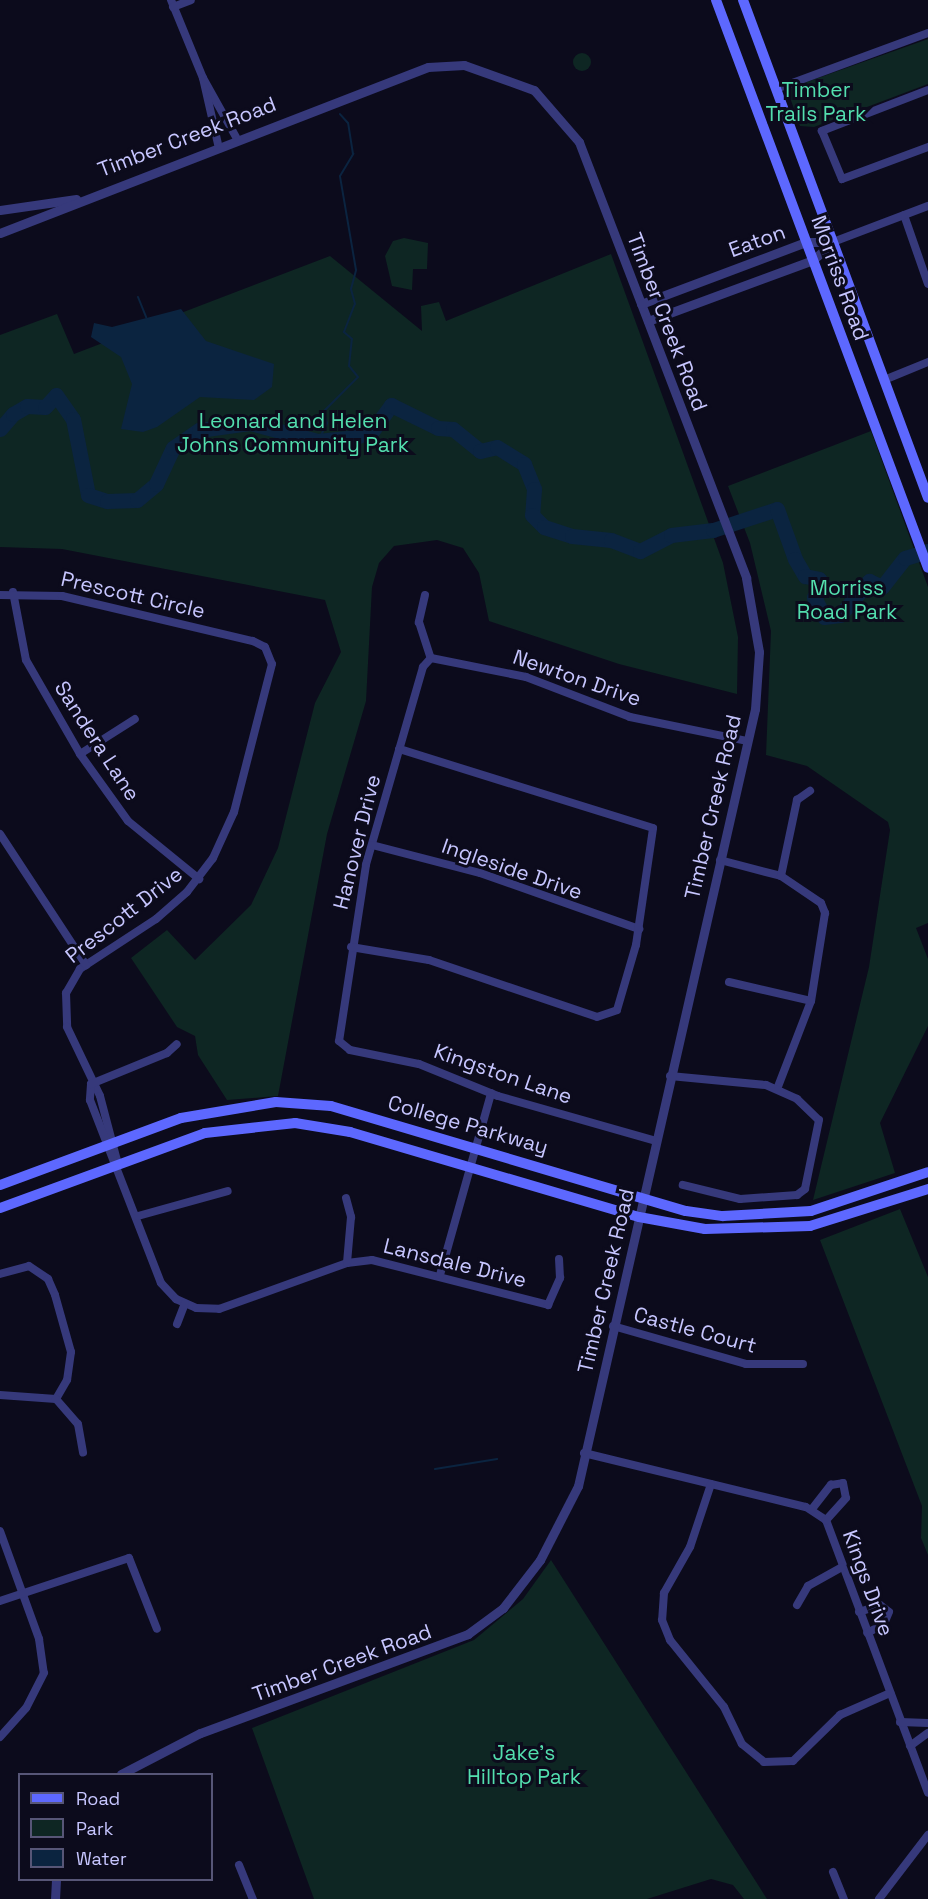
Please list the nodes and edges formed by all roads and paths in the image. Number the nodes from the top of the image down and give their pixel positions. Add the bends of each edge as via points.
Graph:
1 (191, 0) edge
2 (716, 0) edge
3 (743, 0) edge
4 (172, 3) edge
5 (928, 33) edge
6 (203, 78) junction
7 (776, 89) junction
8 (928, 90) edge
9 (237, 137) junction
10 (218, 144) junction
11 (928, 147) edge
12 (81, 199) junction
13 (928, 206) edge
14 (0, 210) edge
15 (904, 215) junction
16 (0, 233) edge
17 (806, 242) junction
18 (833, 242) junction
19 (813, 260) junction
20 (928, 284) edge
21 (641, 304) junction
22 (648, 321) junction
23 (928, 362) edge
24 (884, 380) junction
25 (926, 484) edge
26 (928, 498) edge
27 (928, 568) edge
28 (13, 592) junction
29 (0, 594) edge
30 (425, 596) dead end
31 (257, 643) joint
32 (432, 658) junction
33 (135, 719) dead end
34 (747, 741) junction
35 (399, 749) junction
36 (80, 754) junction
37 (810, 791) dead end
38 (0, 834) edge
39 (372, 844) junction
40 (720, 860) junction
41 (781, 876) junction
42 (199, 879) junction
43 (639, 929) junction
44 (351, 947) junction
45 (86, 965) junction
46 (729, 982) dead end
47 (811, 1001) junction
48 (339, 1041) joint
49 (177, 1044) dead end
50 (670, 1076) junction
51 (91, 1084) junction
52 (777, 1089) junction
53 (491, 1093) junction
54 (656, 1141) junction
55 (112, 1144) junction
56 (477, 1147) junction
57 (118, 1164) junction
58 (473, 1167) junction
59 (928, 1172) edge
60 (0, 1185) edge
61 (683, 1185) dead end
62 (928, 1189) edge
63 (228, 1191) dead end
64 (644, 1197) junction
65 (346, 1198) dead end
66 (0, 1208) edge
67 (138, 1216) junction
68 (639, 1216) junction
69 (559, 1259) dead end
70 (347, 1263) junction
71 (0, 1274) edge
72 (440, 1275) junction
73 (185, 1303) junction
74 (177, 1324) dead end
75 (613, 1326) junction
76 (803, 1364) dead end
77 (0, 1395) edge
78 (56, 1399) junction
79 (584, 1453) junction
80 (83, 1454) dead end
81 (711, 1484) junction
82 (812, 1509) junction
83 (826, 1520) junction
84 (0, 1531) edge
85 (842, 1567) junction
86 (23, 1593) junction
87 (0, 1601) edge
88 (797, 1605) dead end
89 (859, 1612) junction
90 (157, 1629) dead end
91 (867, 1633) junction
92 (890, 1693) junction
93 (900, 1722) junction
94 (928, 1723) edge
95 (928, 1733) edge
96 (0, 1737) edge
97 (910, 1746) junction
98 (123, 1773) edge
99 (928, 1794) edge
100 (927, 1838) edge
101 (239, 1865) dead end
102 (833, 1872) dead end
103 (56, 1881) edge
104 (55, 1899) edge
105 (253, 1899) edge
106 (844, 1899) edge
107 (879, 1899) edge

1 - 4 street
2 - 17 main road, Morriss Road
3 - 7 main road, Morriss Road
4 - 6 street
5 - 7 street
6 - 9 street
6 - 10 street
7 - 18 main road, Morriss Road
8 - 11 street via 822,131 842,179
9 - 10 street, Timber Creek Road
9 - 21 street, Timber Creek Road via 428,67 464,66 513,79 544,98 579,142
10 - 12 street, Timber Creek Road
12 - 14 street, Timber Creek Road
12 - 16 street, Timber Creek Road
13 - 15 street
15 - 18 street
15 - 20 street
17 - 18 street, Eaton
17 - 19 main road, Morriss Road
17 - 21 street, Eaton
18 - 19 street, Eaton
18 - 24 main road, Morriss Road
19 - 22 street, Eaton
19 - 27 main road, Morriss Road
21 - 22 street, Timber Creek Road
22 - 34 street, Timber Creek Road via 749,588 759,652
23 - 24 street
24 - 25 main road, Morriss Road
25 - 26 main road, Morriss Road
28 - 29 street, Prescott Circle
28 - 31 street, Prescott Circle via 62,596
28 - 36 street, Sandera Lane via 26,660
30 - 32 street via 419,622
31 - 42 street, Prescott Drive via 265,647 272,664 234,812
32 - 34 street, Newton Drive via 526,677 630,717
32 - 35 street, Hanover Drive via 423,667
33 - 36 street
34 - 40 street, Timber Creek Road
35 - 39 street, Hanover Drive
35 - 43 street via 653,828
36 - 42 street, Sandera Lane via 128,821
37 - 41 street via 797,800
38 - 45 street
39 - 43 street, Ingleside Drive via 480,873
39 - 44 street, Hanover Drive
40 - 41 street
40 - 50 street, Timber Creek Road
41 - 47 street via 821,903 825,913
42 - 45 street, Prescott Drive via 156,919
43 - 44 street via 617,1010 597,1017 429,960
44 - 48 street, Hanover Drive
45 - 51 street, Prescott Drive via 74,974 63,1007
46 - 47 street
47 - 52 street
48 - 53 street, Kingston Lane via 350,1050 419,1064
49 - 51 street via 167,1053
50 - 52 street via 727,1078
50 - 54 street, Timber Creek Road
51 - 55 street, Prescott Drive
52 - 61 street via 819,1120 805,1188 797,1195 740,1199
53 - 54 street, Kingston Lane
53 - 56 street
54 - 64 street, Timber Creek Road
55 - 56 main road, College Parkway via 201,1112 276,1102 331,1106
55 - 57 street, Prescott Drive
55 - 60 main road, College Parkway
56 - 58 street
56 - 64 main road, College Parkway
57 - 58 main road, College Parkway via 205,1133 295,1124 350,1132
57 - 66 main road, College Parkway
57 - 67 street
58 - 68 main road, College Parkway
58 - 72 street
59 - 64 main road, College Parkway via 821,1208 768,1215 723,1216
62 - 68 main road, College Parkway via 846,1217 760,1232
63 - 67 street
64 - 68 street, Timber Creek Road
65 - 70 street via 351,1217
67 - 73 street via 162,1283
68 - 75 street, Timber Creek Road
69 - 72 street, Lansdale Drive via 558,1286 548,1305
70 - 72 street, Lansdale Drive via 394,1262
70 - 73 street, Lansdale Drive via 219,1309
71 - 78 street via 29,1266 48,1279 70,1352 67,1380
73 - 74 street
75 - 76 street, Castle Court via 746,1364
75 - 79 street, Timber Creek Road
77 - 78 street
78 - 80 street via 78,1424
79 - 81 street, Kings Drive
79 - 98 street, Timber Creek Road via 578,1486 540,1560 492,1619 454,1641 200,1733
81 - 82 street, Kings Drive
81 - 92 street via 690,1547 664,1593 662,1620 670,1640 724,1707 742,1744 764,1762 793,1761 840,1715
82 - 83 street, Kings Drive
82 - 83 street via 831,1485 843,1483 846,1498
83 - 85 street, Kings Drive
84 - 86 street
85 - 88 street via 808,1586
85 - 89 street, Kings Drive
86 - 87 street
86 - 90 street via 129,1558
86 - 96 street via 44,1673 26,1708
89 - 91 street, Kings Drive
89 - 91 street via 880,1605 889,1612 884,1624
91 - 92 street, Kings Drive
92 - 93 street, Kings Drive
93 - 94 street
93 - 97 street, Kings Drive
95 - 97 street
97 - 99 street, Kings Drive
100 - 107 street
101 - 105 street
102 - 106 street
103 - 104 street

